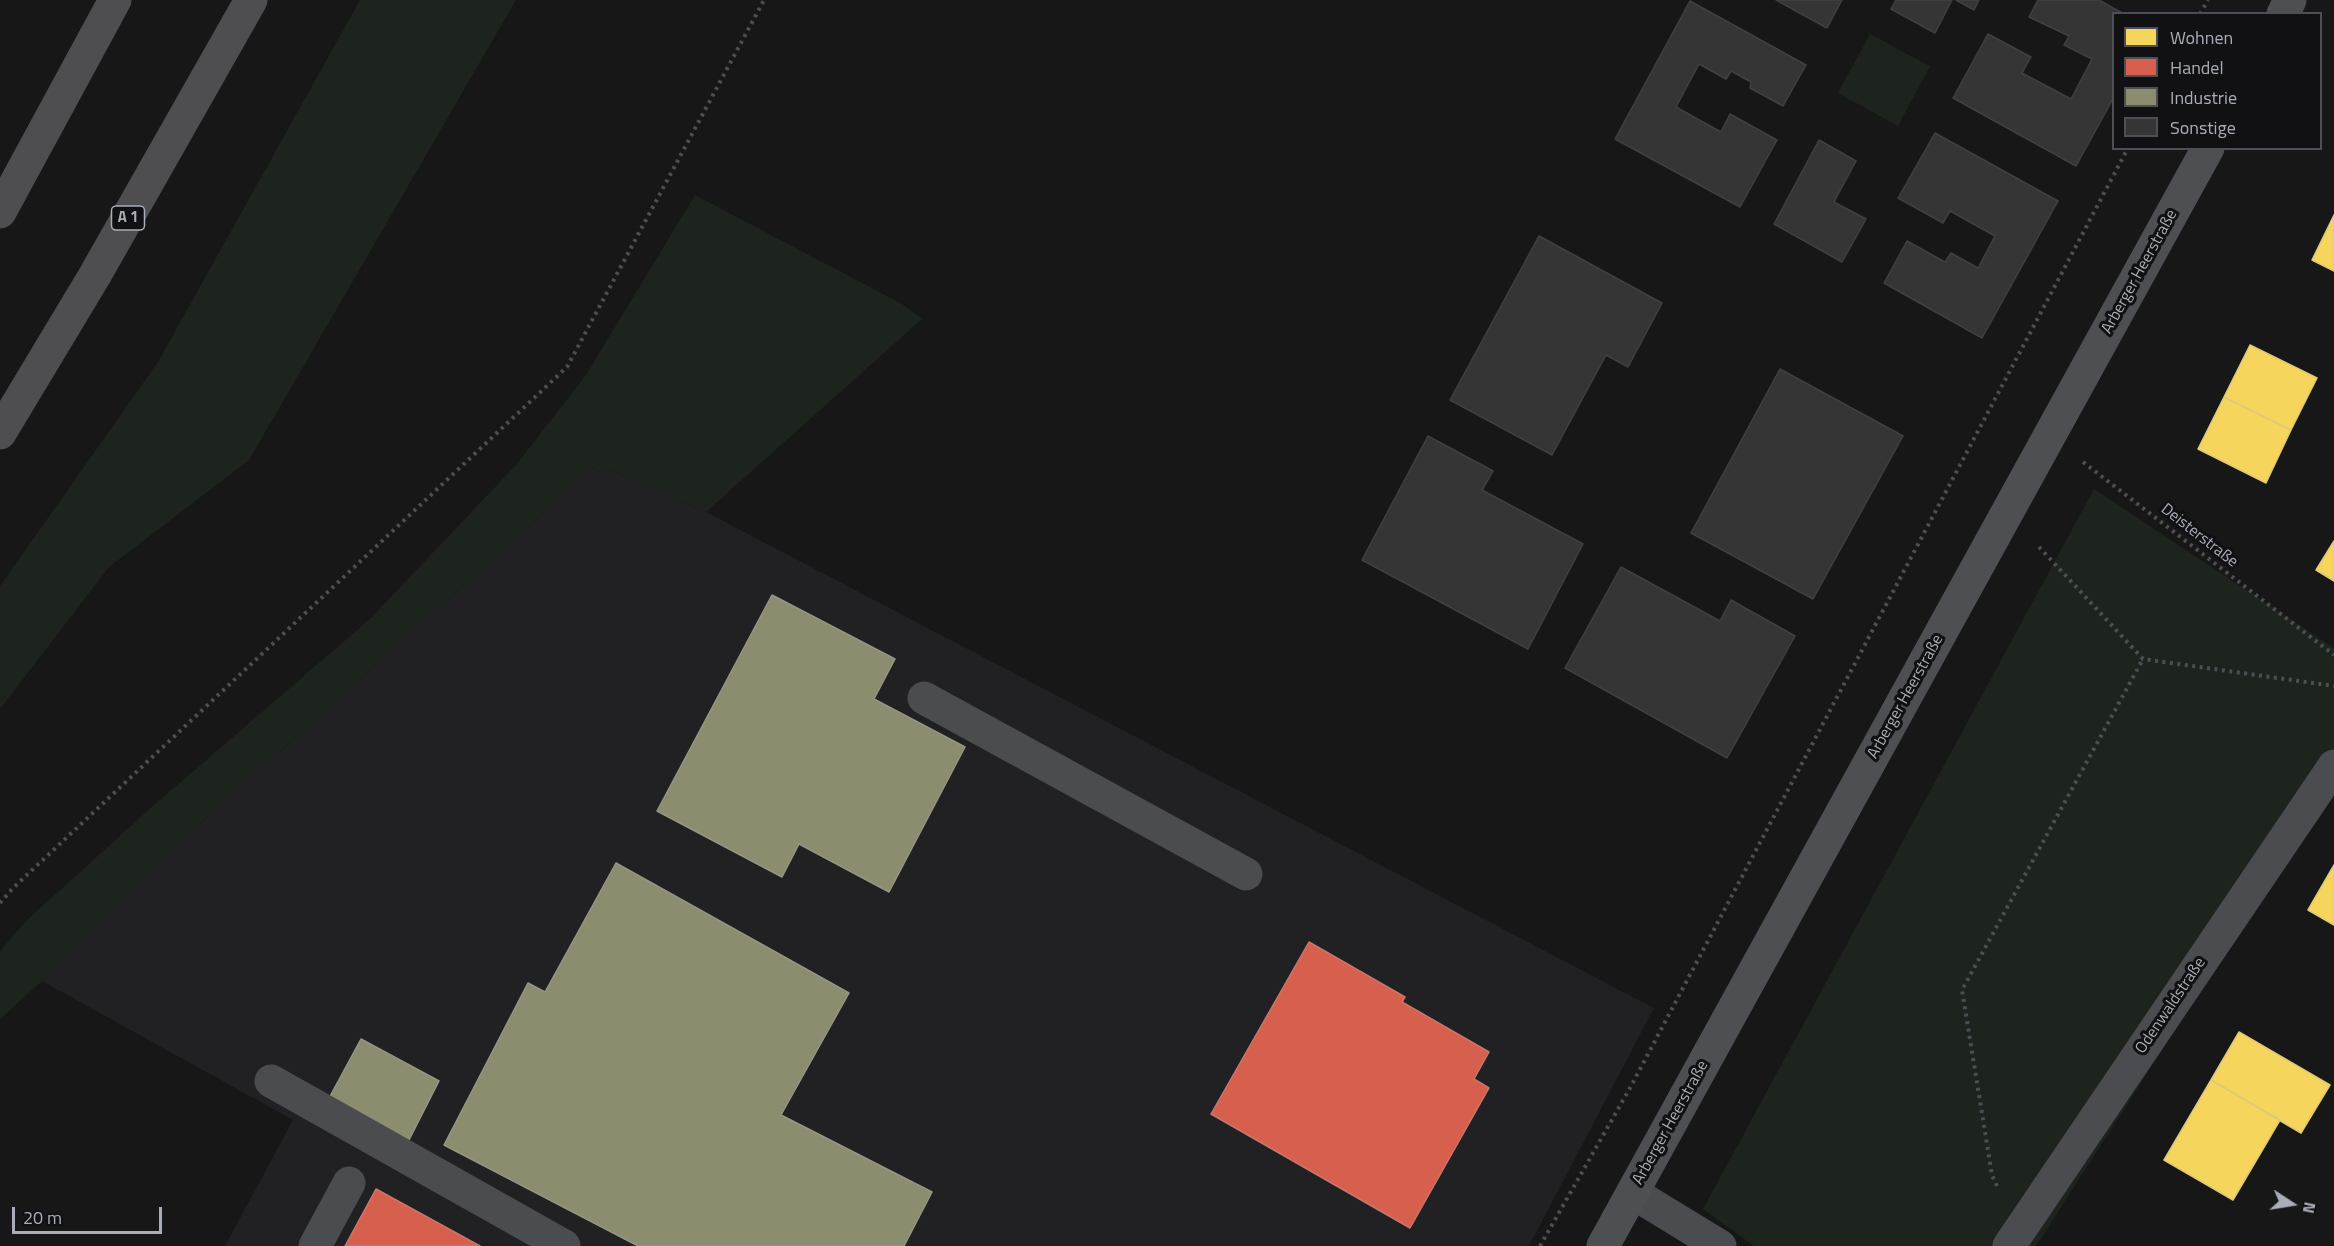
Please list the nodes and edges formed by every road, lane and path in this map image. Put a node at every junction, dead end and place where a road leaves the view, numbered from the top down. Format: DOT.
graph roads {
  1 [pos="116,0"];
  2 [pos="251,0"];
  3 [pos="764,0"];
  4 [pos="2127,150"];
  5 [pos="2207,150"];
  6 [pos="0,212"];
  7 [pos="0,432"];
  8 [pos="2049,436"];
  9 [pos="2006,515"];
  10 [pos="2334,655"];
  11 [pos="2143,659"];
  12 [pos="2334,686"];
  13 [pos="924,698"];
  14 [pos="2334,766"];
  15 [pos="1246,874"];
  16 [pos="0,903"];
  17 [pos="271,1081"];
  18 [pos="350,1183"];
  19 [pos="1633,1193"];
  20 [pos="2013,1240"];
  21 [pos="315,1246"];
  22 [pos="564,1246"];
  23 [pos="1540,1246"];
  24 [pos="1603,1246"];
  25 [pos="1719,1246"];
  1 -- 6 [label="highway"];
  2 -- 7 [label="highway, A 1"];
  3 -- 16 [label="path"];
  4 -- 23 [label="path"];
  5 -- 8 [label="main road, Arberger Heerstraße"];
  8 -- 9 [label="main road, Arberger Heerstraße"];
  8 -- 10 [label="path, Deisterstraße"];
  9 -- 11 [label="path"];
  9 -- 19 [label="main road, Arberger Heerstraße"];
  11 -- 12 [label="path"];
  11 -- 20 [label="path"];
  13 -- 15 [label="street"];
  14 -- 20 [label="street, Odenwaldstraße"];
  17 -- 22 [label="street"];
  18 -- 21 [label="street"];
  19 -- 24 [label="main road, Arberger Heerstraße"];
  19 -- 25 [label="street"];
}
